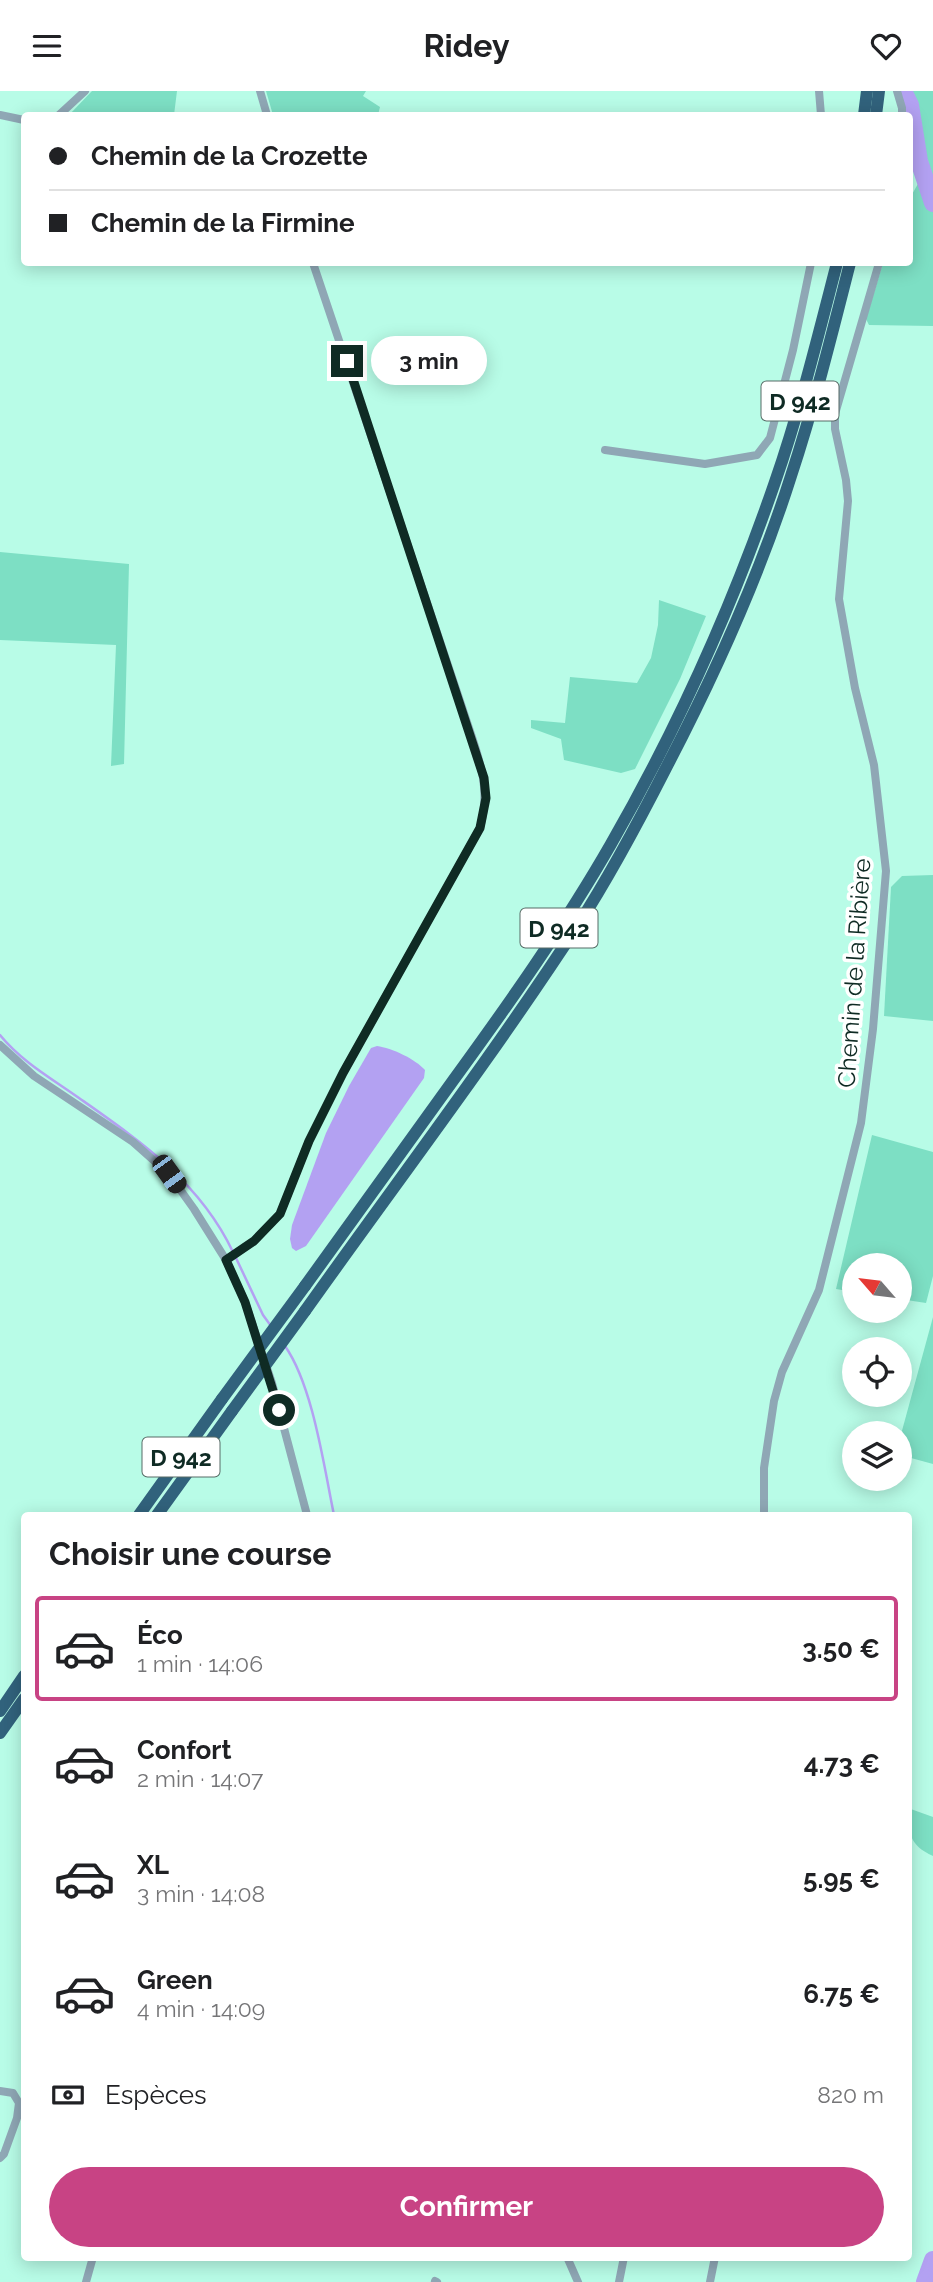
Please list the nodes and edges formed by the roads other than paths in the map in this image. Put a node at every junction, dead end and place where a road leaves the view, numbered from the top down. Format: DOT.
graph roads {
  1 [pos="85,91"];
  2 [pos="260,91"];
  3 [pos="819,91"];
  4 [pos="867,91"];
  5 [pos="879,91"];
  6 [pos="897,91"];
  7 [pos="62,112"];
  8 [pos="266,112"];
  9 [pos="821,112"];
  10 [pos="864,112"];
  11 [pos="876,112"];
  12 [pos="902,112"];
  13 [pos="0,115"];
  14 [pos="21,119"];
  15 [pos="314,266"];
  16 [pos="810,266"];
  17 [pos="836,266"];
  18 [pos="849,266"];
  19 [pos="878,266"];
  20 [pos="606,450"];
  21 [pos="0,1045"];
  22 [pos="226,1260"];
  23 [pos="141,1512"];
  24 [pos="159,1512"];
  25 [pos="306,1512"];
  26 [pos="764,1512"];
  27 [pos="21,1680"];
  28 [pos="21,1703"];
  29 [pos="0,1711"];
  30 [pos="0,1733"];
  31 [pos="0,2091"];
  32 [pos="0,2158"];
  33 [pos="92,2261"];
  34 [pos="569,2261"];
  35 [pos="623,2261"];
  36 [pos="714,2261"];
  37 [pos="86,2282"];
  38 [pos="578,2282"];
  39 [pos="620,2282"];
  40 [pos="710,2282"];
  1 -- 7 [label="street"];
  2 -- 8 [label="street"];
  3 -- 9 [label="street"];
  4 -- 10 [label="highway"];
  5 -- 11 [label="highway"];
  6 -- 12 [label="street"];
  13 -- 14 [label="street"];
  15 -- 22 [label="street"];
  16 -- 20 [label="street"];
  17 -- 23 [label="highway, D 942, bridge"];
  18 -- 24 [label="highway, D 942, bridge"];
  19 -- 26 [label="street, Chemin de la Ribière"];
  21 -- 22 [label="street"];
  22 -- 25 [label="street"];
  27 -- 29 [label="highway"];
  28 -- 30 [label="highway"];
  31 -- 32 [label="street"];
  33 -- 37 [label="street"];
  34 -- 38 [label="street"];
  35 -- 39 [label="street"];
  36 -- 40 [label="street"];
}
